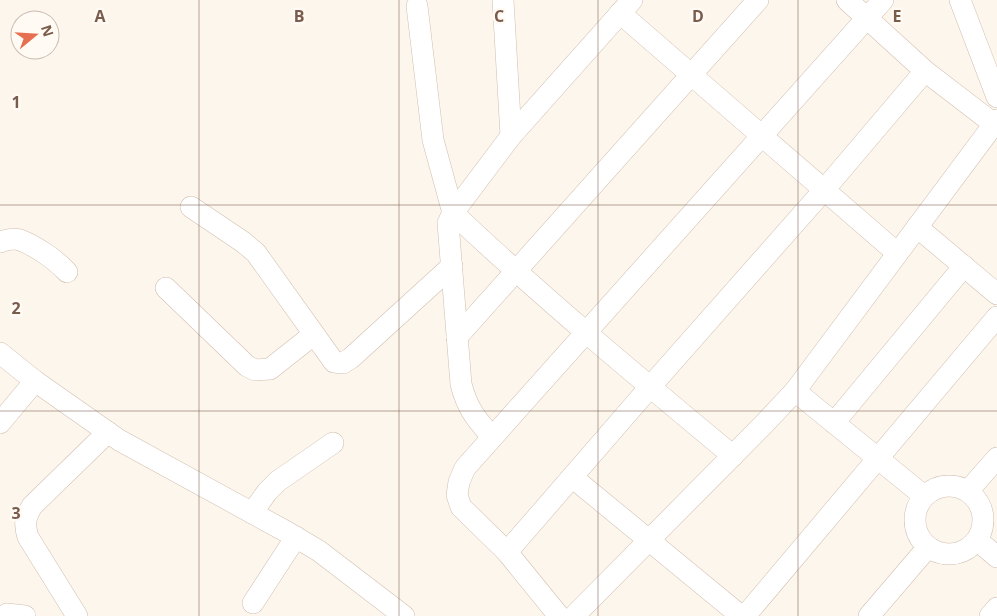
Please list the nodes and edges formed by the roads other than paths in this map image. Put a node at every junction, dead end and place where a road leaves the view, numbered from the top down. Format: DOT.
graph roads {
  1 [pos="502,0"];
  2 [pos="758,0"];
  3 [pos="847,0"];
  4 [pos="883,0"];
  5 [pos="960,0"];
  6 [pos="417,6"];
  7 [pos="626,7"];
  8 [pos="867,18"];
  9 [pos="925,71"];
  10 [pos="691,75"];
  11 [pos="997,97"];
  12 [pos="996,122"];
  13 [pos="511,136"];
  14 [pos="762,136"];
  15 [pos="824,190"];
  16 [pos="191,207"];
  17 [pos="453,214"];
  18 [pos="917,227"];
  19 [pos="0,242"];
  20 [pos="897,253"];
  21 [pos="452,266"];
  22 [pos="964,266"];
  23 [pos="67,272"];
  24 [pos="515,272"];
  25 [pos="166,288"];
  26 [pos="997,294"];
  27 [pos="997,317"];
  28 [pos="585,333"];
  29 [pos="314,335"];
  30 [pos="457,337"];
  31 [pos="1,354"];
  32 [pos="31,378"];
  33 [pos="650,387"];
  34 [pos="795,390"];
  35 [pos="0,423"];
  36 [pos="834,423"];
  37 [pos="108,432"];
  38 [pos="492,438"];
  39 [pos="333,444"];
  40 [pos="733,456"];
  41 [pos="878,458"];
  42 [pos="997,458"];
  43 [pos="572,477"];
  44 [pos="968,490"];
  45 [pos="924,496"];
  46 [pos="252,512"];
  47 [pos="296,537"];
  48 [pos="649,540"];
  49 [pos="978,540"];
  50 [pos="928,547"];
  51 [pos="508,552"];
  52 [pos="997,557"];
  53 [pos="252,603"];
  54 [pos="997,608"];
  55 [pos="77,616"];
  56 [pos="404,616"];
  57 [pos="559,616"];
  58 [pos="574,616"];
  59 [pos="741,616"];
  60 [pos="745,616"];
  61 [pos="869,616"];
  62 [pos="990,616"];
  1 -- 13 [label="street"];
  2 -- 10 [label="street"];
  3 -- 8 [label="street"];
  4 -- 8 [label="street"];
  5 -- 11 [label="street"];
  6 -- 17 [label="street"];
  7 -- 10 [label="street"];
  7 -- 13 [label="street"];
  8 -- 9 [label="street"];
  8 -- 14 [label="street"];
  9 -- 12 [label="street"];
  9 -- 15 [label="street"];
  10 -- 14 [label="street"];
  10 -- 24 [label="street"];
  12 -- 18 [label="street"];
  13 -- 17 [label="street"];
  14 -- 15 [label="street"];
  14 -- 28 [label="street"];
  15 -- 20 [label="street"];
  15 -- 33 [label="street"];
  16 -- 29 [label="street"];
  17 -- 21 [label="street"];
  17 -- 24 [label="street"];
  18 -- 20 [label="street"];
  18 -- 22 [label="street"];
  19 -- 23 [label="street"];
  20 -- 34 [label="street"];
  21 -- 29 [label="street"];
  21 -- 30 [label="street"];
  22 -- 26 [label="street"];
  22 -- 36 [label="street"];
  24 -- 28 [label="street"];
  24 -- 30 [label="street"];
  25 -- 29 [label="street"];
  27 -- 41 [label="street"];
  28 -- 33 [label="street"];
  28 -- 38 [label="street"];
  30 -- 38 [label="street"];
  31 -- 32 [label="street"];
  32 -- 35 [label="street"];
  32 -- 37 [label="street"];
  33 -- 40 [label="street"];
  33 -- 43 [label="street"];
  34 -- 36 [label="street"];
  34 -- 40 [label="street"];
  36 -- 41 [label="street"];
  37 -- 46 [label="street"];
  37 -- 55 [label="street"];
  38 -- 51 [label="street"];
  39 -- 46 [label="street"];
  40 -- 48 [label="street"];
  41 -- 45 [label="street"];
  41 -- 60 [label="street"];
  42 -- 44 [label="street"];
  43 -- 48 [label="street"];
  43 -- 51 [label="street"];
  44 -- 45 [label="street"];
  44 -- 49 [label="street"];
  45 -- 50 [label="street"];
  46 -- 47 [label="street"];
  47 -- 53 [label="street"];
  47 -- 56 [label="street"];
  48 -- 58 [label="street"];
  48 -- 59 [label="street"];
  49 -- 50 [label="street"];
  49 -- 52 [label="street"];
  50 -- 61 [label="street"];
  51 -- 57 [label="street"];
  54 -- 62 [label="street"];
}
